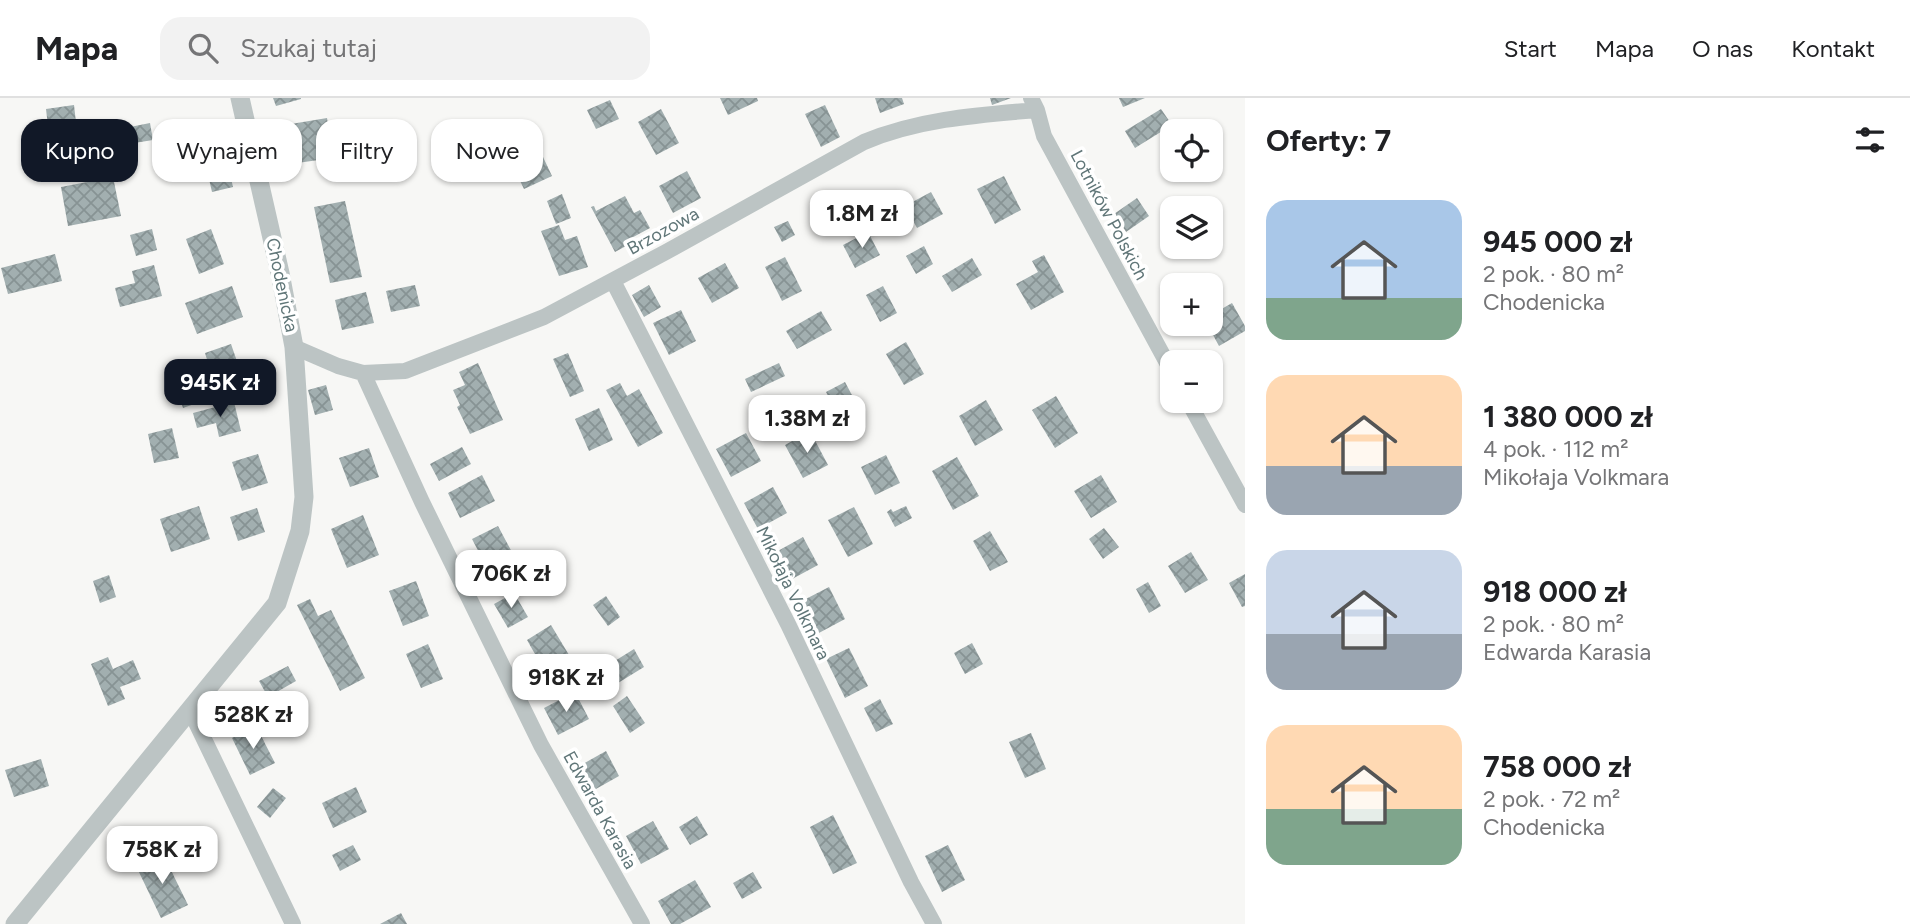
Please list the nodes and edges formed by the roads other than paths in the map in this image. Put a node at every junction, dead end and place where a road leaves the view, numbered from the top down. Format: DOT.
graph roads {
  1 [pos="240,98"];
  2 [pos="1034,104"];
  3 [pos="613,281"];
  4 [pos="294,347"];
  5 [pos="1160,350"];
  6 [pos="363,373"];
  7 [pos="1195,413"];
  8 [pos="1245,505"];
  9 [pos="190,709"];
  10 [pos="15,924"];
  11 [pos="293,924"];
  12 [pos="642,924"];
  13 [pos="934,924"];
  1 -- 4 [label="street, Chodenicka"];
  2 -- 3 [label="street, Brzozowa"];
  2 -- 5 [label="street, Lotników Polskich"];
  3 -- 6 [label="street, Brzozowa"];
  3 -- 13 [label="street, Mikołaja Volkmara"];
  4 -- 6 [label="street, Brzozowa"];
  4 -- 9 [label="street, Chodenicka"];
  6 -- 12 [label="street, Edwarda Karasia"];
  7 -- 8 [label="street"];
  9 -- 10 [label="street, Chodenicka"];
  9 -- 11 [label="street"];
}
